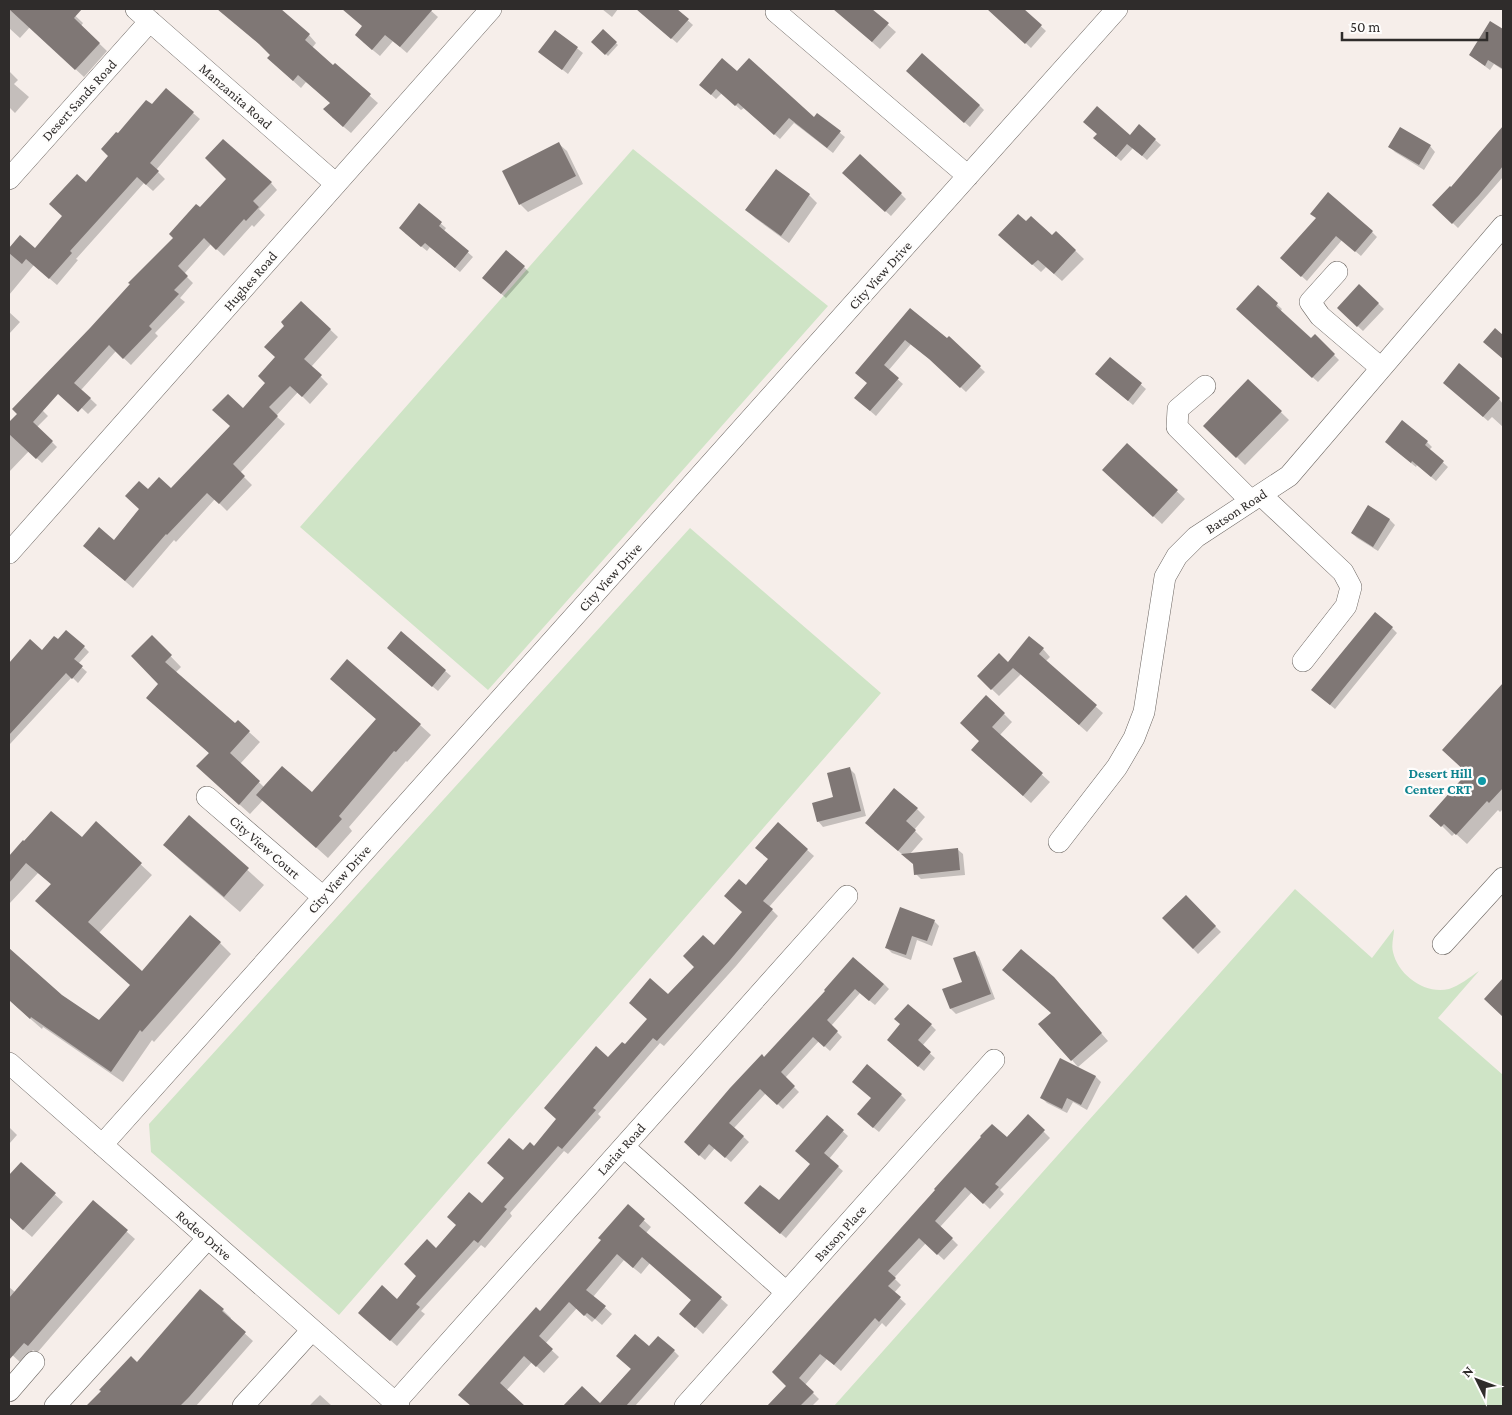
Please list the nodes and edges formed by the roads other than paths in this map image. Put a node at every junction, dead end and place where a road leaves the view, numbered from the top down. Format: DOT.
graph roads {
  1 [pos="491,9"];
  2 [pos="1117,9"];
  3 [pos="776,12"];
  4 [pos="143,15"];
  5 [pos="968,176"];
  6 [pos="9,179"];
  7 [pos="336,184"];
  8 [pos="1503,226"];
  9 [pos="1337,272"];
  10 [pos="1381,368"];
  11 [pos="1205,386"];
  12 [pos="1256,498"];
  13 [pos="9,553"];
  14 [pos="1303,662"];
  15 [pos="207,797"];
  16 [pos="1058,842"];
  17 [pos="1503,878"];
  18 [pos="847,896"];
  19 [pos="323,897"];
  20 [pos="1443,944"];
  21 [pos="994,1060"];
  22 [pos="9,1063"];
  23 [pos="102,1145"];
  24 [pos="624,1146"];
  25 [pos="208,1238"];
  26 [pos="786,1292"];
  27 [pos="312,1330"];
  28 [pos="34,1362"];
  29 [pos="9,1391"];
  30 [pos="397,1404"];
  31 [pos="55,1406"];
  32 [pos="243,1406"];
  33 [pos="685,1406"];
  1 -- 7 [label="street, Hughes Road"];
  2 -- 5 [label="street, City View Drive"];
  3 -- 5 [label="street"];
  4 -- 6 [label="street, Desert Sands Road"];
  4 -- 7 [label="street, Manzanita Road"];
  5 -- 19 [label="street, City View Drive"];
  7 -- 13 [label="street, Hughes Road"];
  8 -- 10 [label="street, Batson Road"];
  9 -- 10 [label="street"];
  10 -- 12 [label="street, Batson Road"];
  11 -- 12 [label="street"];
  12 -- 14 [label="street"];
  12 -- 16 [label="street, Batson Road"];
  15 -- 19 [label="street, City View Court"];
  17 -- 20 [label="street"];
  18 -- 24 [label="street, Lariat Road"];
  19 -- 23 [label="street, City View Drive"];
  21 -- 26 [label="street, Batson Place"];
  22 -- 23 [label="street, Rodeo Drive"];
  23 -- 25 [label="street, Rodeo Drive"];
  24 -- 26 [label="street"];
  24 -- 30 [label="street, Lariat Road"];
  25 -- 27 [label="street, Rodeo Drive"];
  25 -- 31 [label="street"];
  26 -- 33 [label="street, Batson Place"];
  27 -- 30 [label="street, Rodeo Drive"];
  27 -- 32 [label="street"];
  28 -- 29 [label="street"];
}
